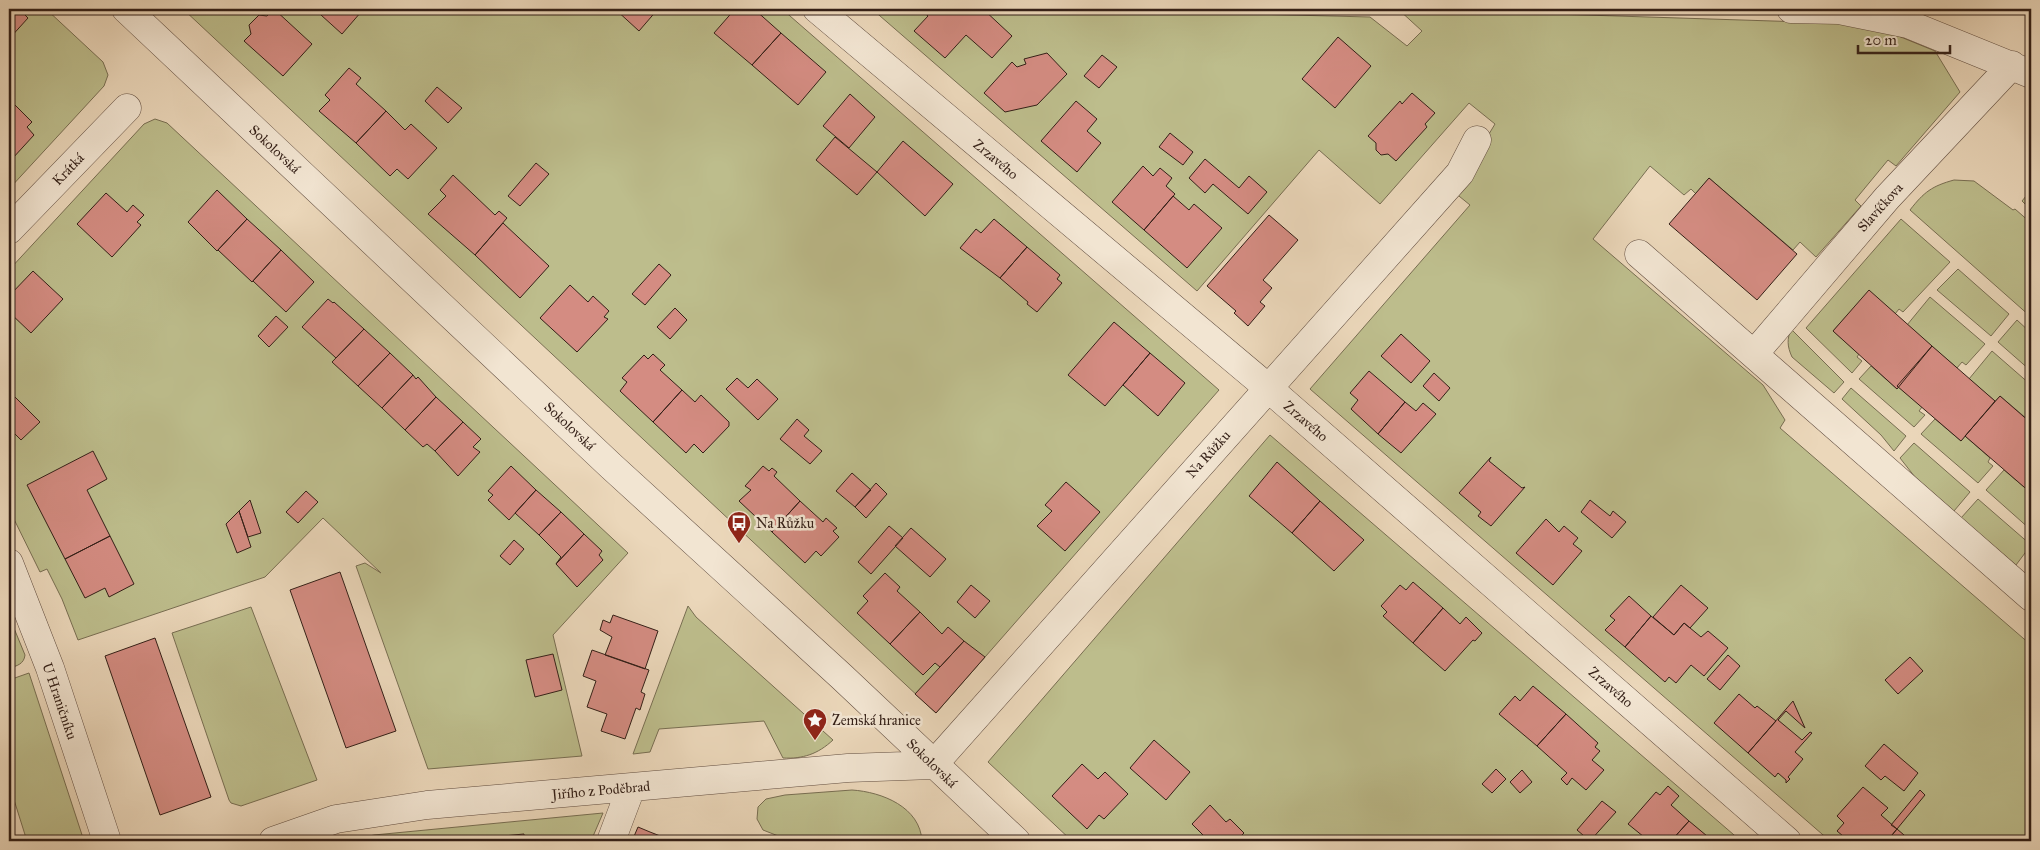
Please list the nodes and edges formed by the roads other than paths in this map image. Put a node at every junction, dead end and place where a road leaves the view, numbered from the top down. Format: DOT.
graph roads {
  1 [pos="126,9"];
  2 [pos="817,9"];
  3 [pos="1791,9"];
  4 [pos="2022,70"];
  5 [pos="126,108"];
  6 [pos="1477,140"];
  7 [pos="9,230"];
  8 [pos="1639,254"];
  9 [pos="1754,354"];
  10 [pos="1267,388"];
  11 [pos="9,563"];
  12 [pos="2031,597"];
  13 [pos="933,765"];
  14 [pos="631,788"];
  15 [pos="1004,837"];
  16 [pos="107,841"];
  17 [pos="273,841"];
  18 [pos="611,841"];
  19 [pos="1787,841"];
  1 -- 13 [label="street, Sokolovská"];
  2 -- 10 [label="street, Zrzavého"];
  3 -- 4 [label="street"];
  4 -- 9 [label="street, Slavíčkova"];
  5 -- 7 [label="street, Krátká"];
  6 -- 10 [label="street, Na Růžku"];
  8 -- 9 [label="street"];
  9 -- 12 [label="street"];
  10 -- 13 [label="street, Na Růžku"];
  10 -- 19 [label="street, Zrzavého"];
  11 -- 16 [label="street, U Hraničníku"];
  13 -- 14 [label="street, Jiřího z Poděbrad"];
  13 -- 15 [label="street, Sokolovská"];
  14 -- 17 [label="street, Jiřího z Poděbrad"];
  14 -- 18 [label="street"];
}
